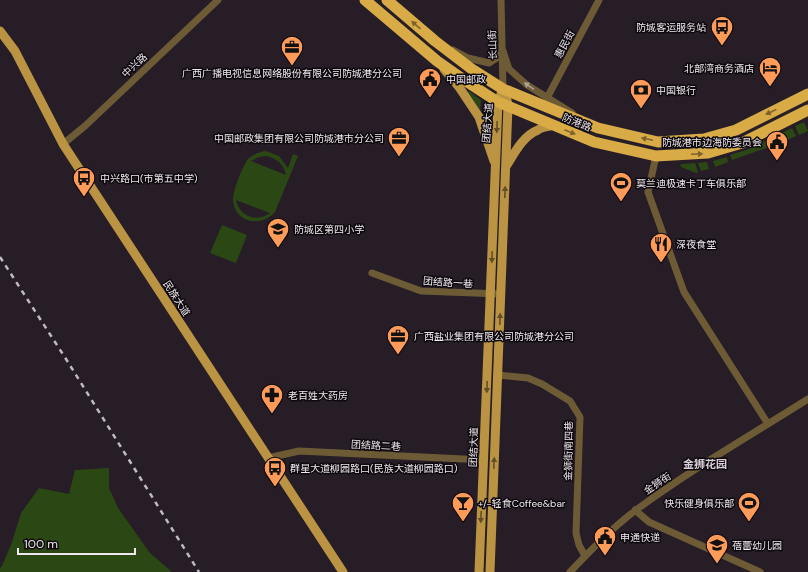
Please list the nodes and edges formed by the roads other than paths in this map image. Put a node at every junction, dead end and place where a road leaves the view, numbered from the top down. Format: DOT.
graph roads {
  1 [pos="218,0"];
  2 [pos="365,0"];
  3 [pos="387,0"];
  4 [pos="501,0"];
  5 [pos="599,0"];
  6 [pos="0,31"];
  7 [pos="434,41"];
  8 [pos="502,51"];
  9 [pos="437,61"];
  10 [pos="503,89"];
  11 [pos="808,94"];
  12 [pos="547,98"];
  13 [pos="503,104"];
  14 [pos="808,110"];
  15 [pos="553,125"];
  16 [pos="598,128"];
  17 [pos="63,144"];
  18 [pos="656,156"];
  19 [pos="496,166"];
  20 [pos="506,166"];
  21 [pos="372,272"];
  22 [pos="490,294"];
  23 [pos="501,294"];
  24 [pos="498,375"];
  25 [pos="808,399"];
  26 [pos="768,424"];
  27 [pos="268,458"];
  28 [pos="484,460"];
  29 [pos="636,510"];
  30 [pos="585,556"];
  31 [pos="343,572"];
  32 [pos="479,572"];
  33 [pos="490,572"];
  34 [pos="570,572"];
  35 [pos="760,572"];
  1 -- 17 [label="street, 中兴路"];
  2 -- 9 [label="highway, 防港路"];
  7 -- 3 [label="highway, 防港路, one-way"];
  4 -- 8 [label="street, 长山街"];
  5 -- 12 [label="street, 惠民街"];
  6 -- 17 [label="main road, 民族大道"];
  7 -- 8 [label="street"];
  7 -- 10 [label="highway, 防港路"];
  8 -- 10 [label="street, 长山街"];
  12 -- 8 [label="street, one-way"];
  9 -- 13 [label="highway, 防港路"];
  9 -- 19 [label="main road"];
  10 -- 13 [label="main road, 团结大道"];
  10 -- 16 [label="highway, 防港路"];
  11 -- 16 [label="highway, 防港路, one-way"];
  12 -- 16 [label="street"];
  13 -- 15 [label="highway, 防港路"];
  13 -- 19 [label="main road, 团结大道, one-way"];
  13 -- 20 [label="main road, 团结大道"];
  18 -- 14 [label="highway, 防港路, one-way"];
  15 -- 18 [label="highway, 防港路, one-way"];
  15 -- 20 [label="main road"];
  17 -- 27 [label="main road, 民族大道"];
  18 -- 26 [label="street"];
  19 -- 22 [label="main road, 团结大道, one-way"];
  23 -- 20 [label="main road, 团结大道, one-way"];
  21 -- 22 [label="street, 团结路一巷"];
  22 -- 23 [label="street, 团结路一巷"];
  22 -- 28 [label="main road, 团结大道, one-way"];
  24 -- 23 [label="main road, 团结大道, one-way"];
  24 -- 30 [label="street, 金狮街南四巷"];
  33 -- 24 [label="main road, 团结大道, one-way"];
  25 -- 26 [label="street, 金狮街"];
  26 -- 29 [label="street, 金狮街"];
  27 -- 28 [label="street, 团结路二巷"];
  27 -- 31 [label="main road, 民族大道"];
  28 -- 32 [label="main road, 团结大道, one-way"];
  29 -- 30 [label="street, 金狮街"];
  29 -- 35 [label="street"];
  30 -- 34 [label="street, 金狮街"];
}
